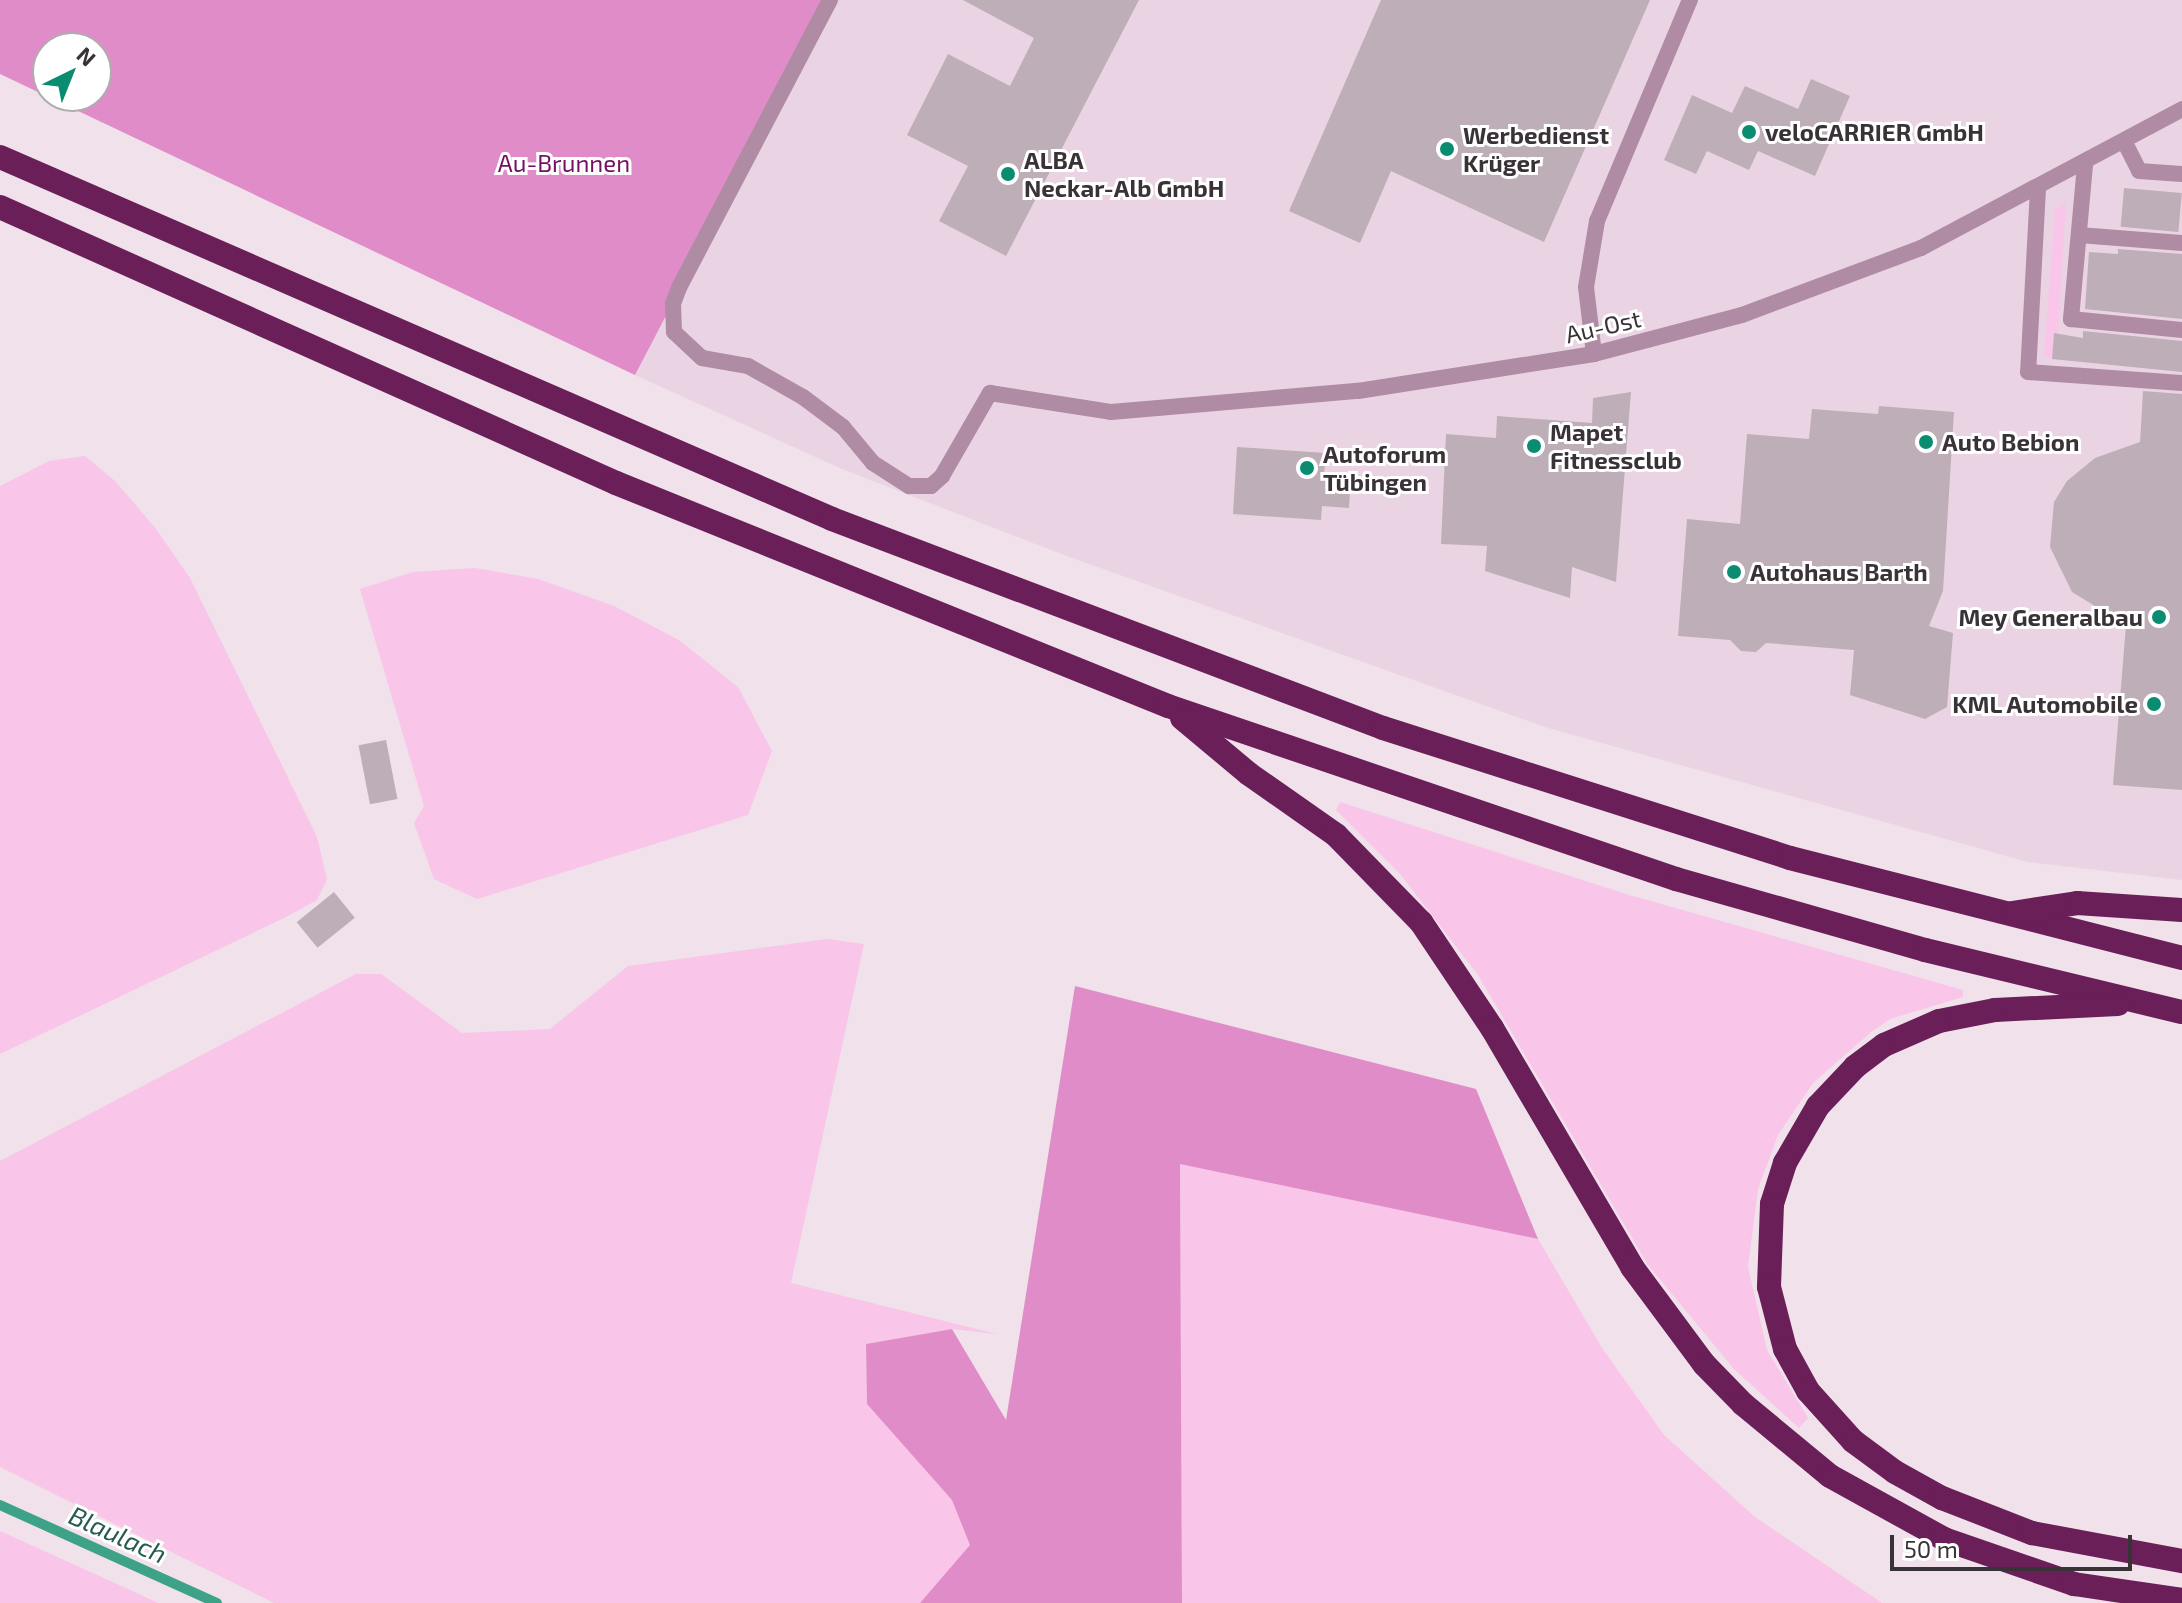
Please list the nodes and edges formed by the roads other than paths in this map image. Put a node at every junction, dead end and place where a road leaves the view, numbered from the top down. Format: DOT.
graph roads {
  1 [pos="830,0"];
  2 [pos="1690,0"];
  3 [pos="2182,109"];
  4 [pos="2125,143"];
  5 [pos="0,157"];
  6 [pos="2085,165"];
  7 [pos="2182,174"];
  8 [pos="2038,189"];
  9 [pos="0,207"];
  10 [pos="2079,235"];
  11 [pos="2182,243"];
  12 [pos="2182,330"];
  13 [pos="1594,354"];
  14 [pos="2182,383"];
  15 [pos="1168,706"];
  16 [pos="2182,910"];
  17 [pos="2001,915"];
  18 [pos="2182,958"];
  19 [pos="2139,1003"];
  20 [pos="2182,1012"];
  21 [pos="2182,1561"];
  22 [pos="2182,1600"];
  1 -- 13 [label="street, Au-Ost"];
  2 -- 13 [label="street"];
  3 -- 4 [label="street, Au-Ost"];
  4 -- 6 [label="street, Au-Ost"];
  4 -- 7 [label="street"];
  5 -- 17 [label="highway"];
  6 -- 8 [label="street, Au-Ost"];
  6 -- 10 [label="street"];
  8 -- 13 [label="street, Au-Ost"];
  8 -- 14 [label="street"];
  9 -- 15 [label="highway"];
  10 -- 11 [label="street"];
  10 -- 12 [label="street"];
  15 -- 19 [label="highway"];
  15 -- 22 [label="highway"];
  16 -- 17 [label="highway"];
  17 -- 18 [label="highway"];
  19 -- 20 [label="highway"];
  19 -- 21 [label="highway"];
}
